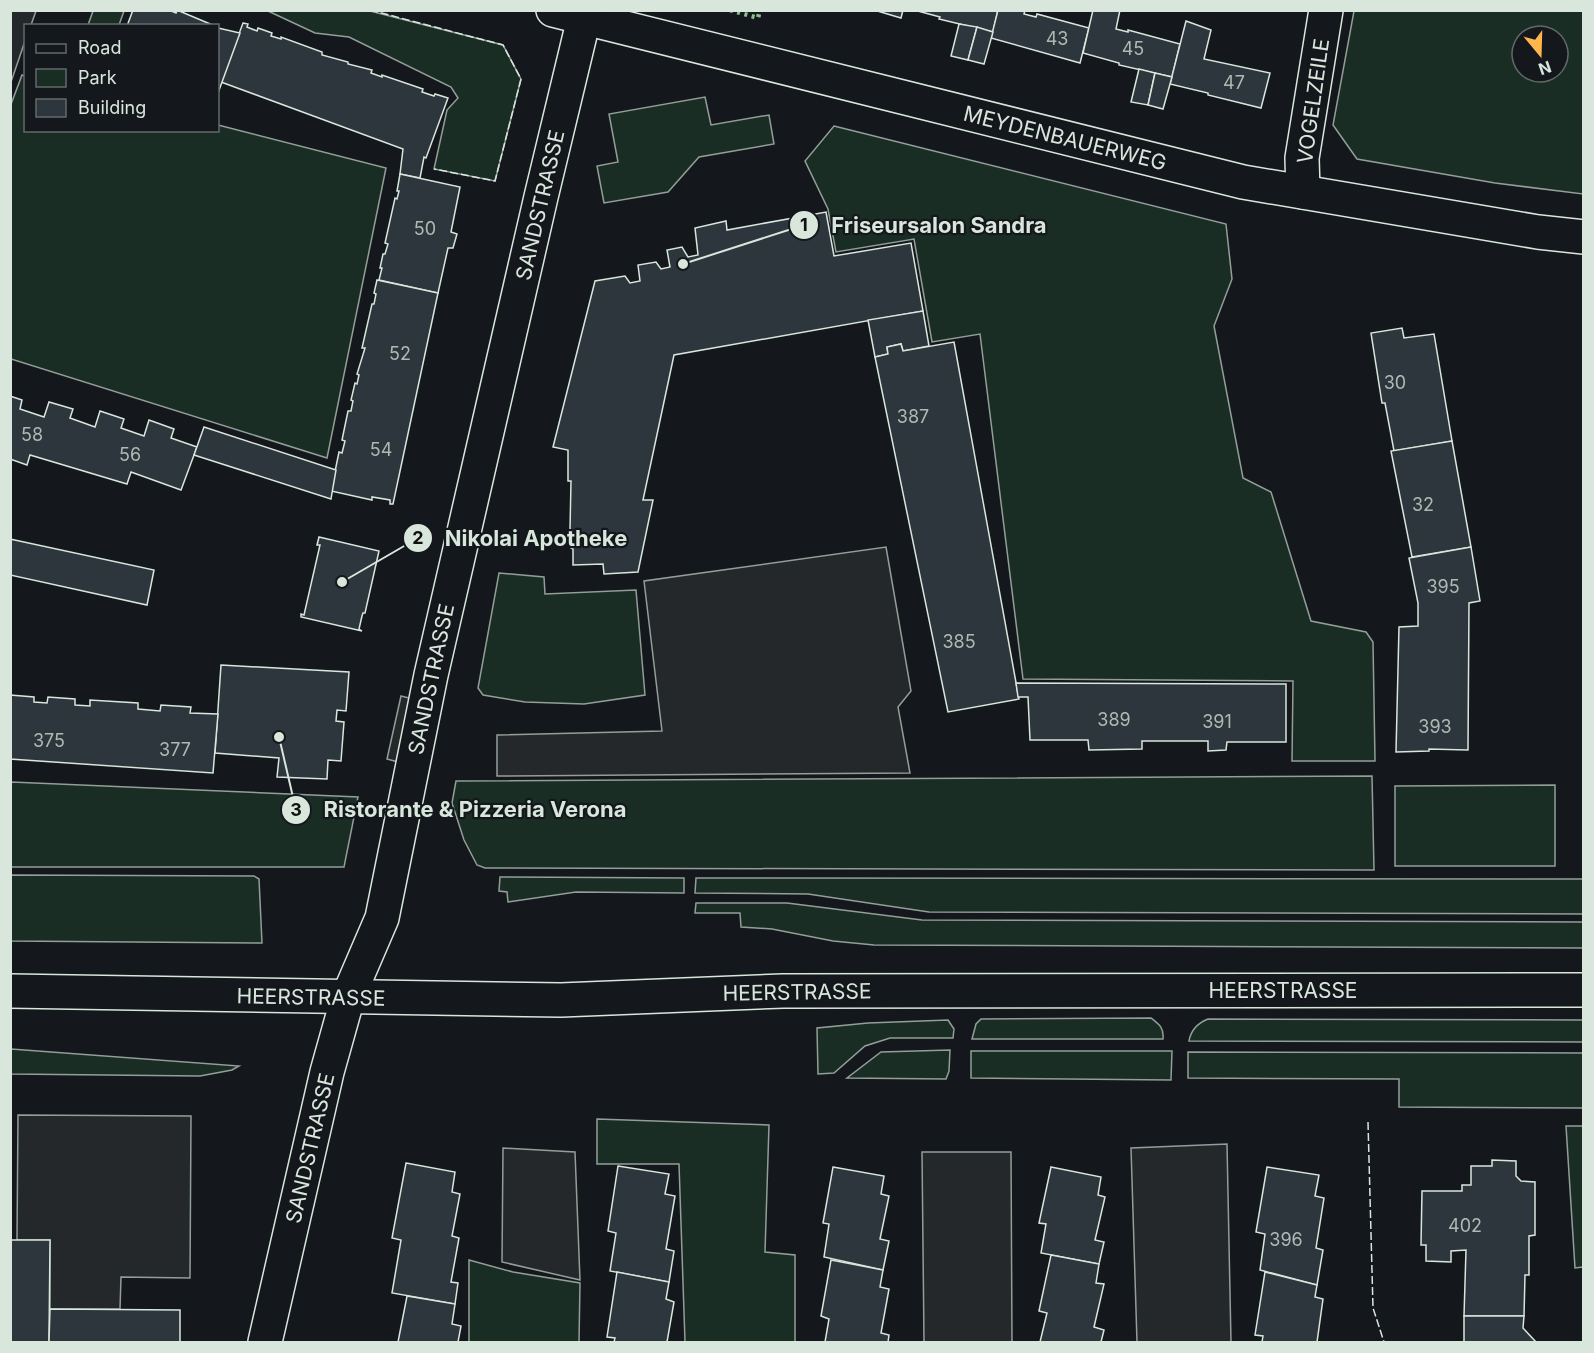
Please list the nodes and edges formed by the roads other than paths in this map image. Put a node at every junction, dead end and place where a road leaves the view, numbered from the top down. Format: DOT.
graph roads {
  1 [pos="552,10"];
  2 [pos="1326,10"];
  3 [pos="585,15"];
  4 [pos="1303,192"];
  5 [pos="1584,237"];
  6 [pos="1584,990"];
  7 [pos="10,991"];
  8 [pos="348,998"];
  9 [pos="265,1342"];
  1 -- 3 [label="street, MEYDENBAUERWEG"];
  2 -- 4 [label="street, VOGELZEILE"];
  3 -- 4 [label="street, MEYDENBAUERWEG"];
  3 -- 8 [label="street, SANDSTRASSE"];
  4 -- 5 [label="street, MEYDENBAUERWEG"];
  6 -- 8 [label="street, HEERSTRASSE"];
  7 -- 8 [label="street, HEERSTRASSE"];
  8 -- 9 [label="street, SANDSTRASSE"];
}
